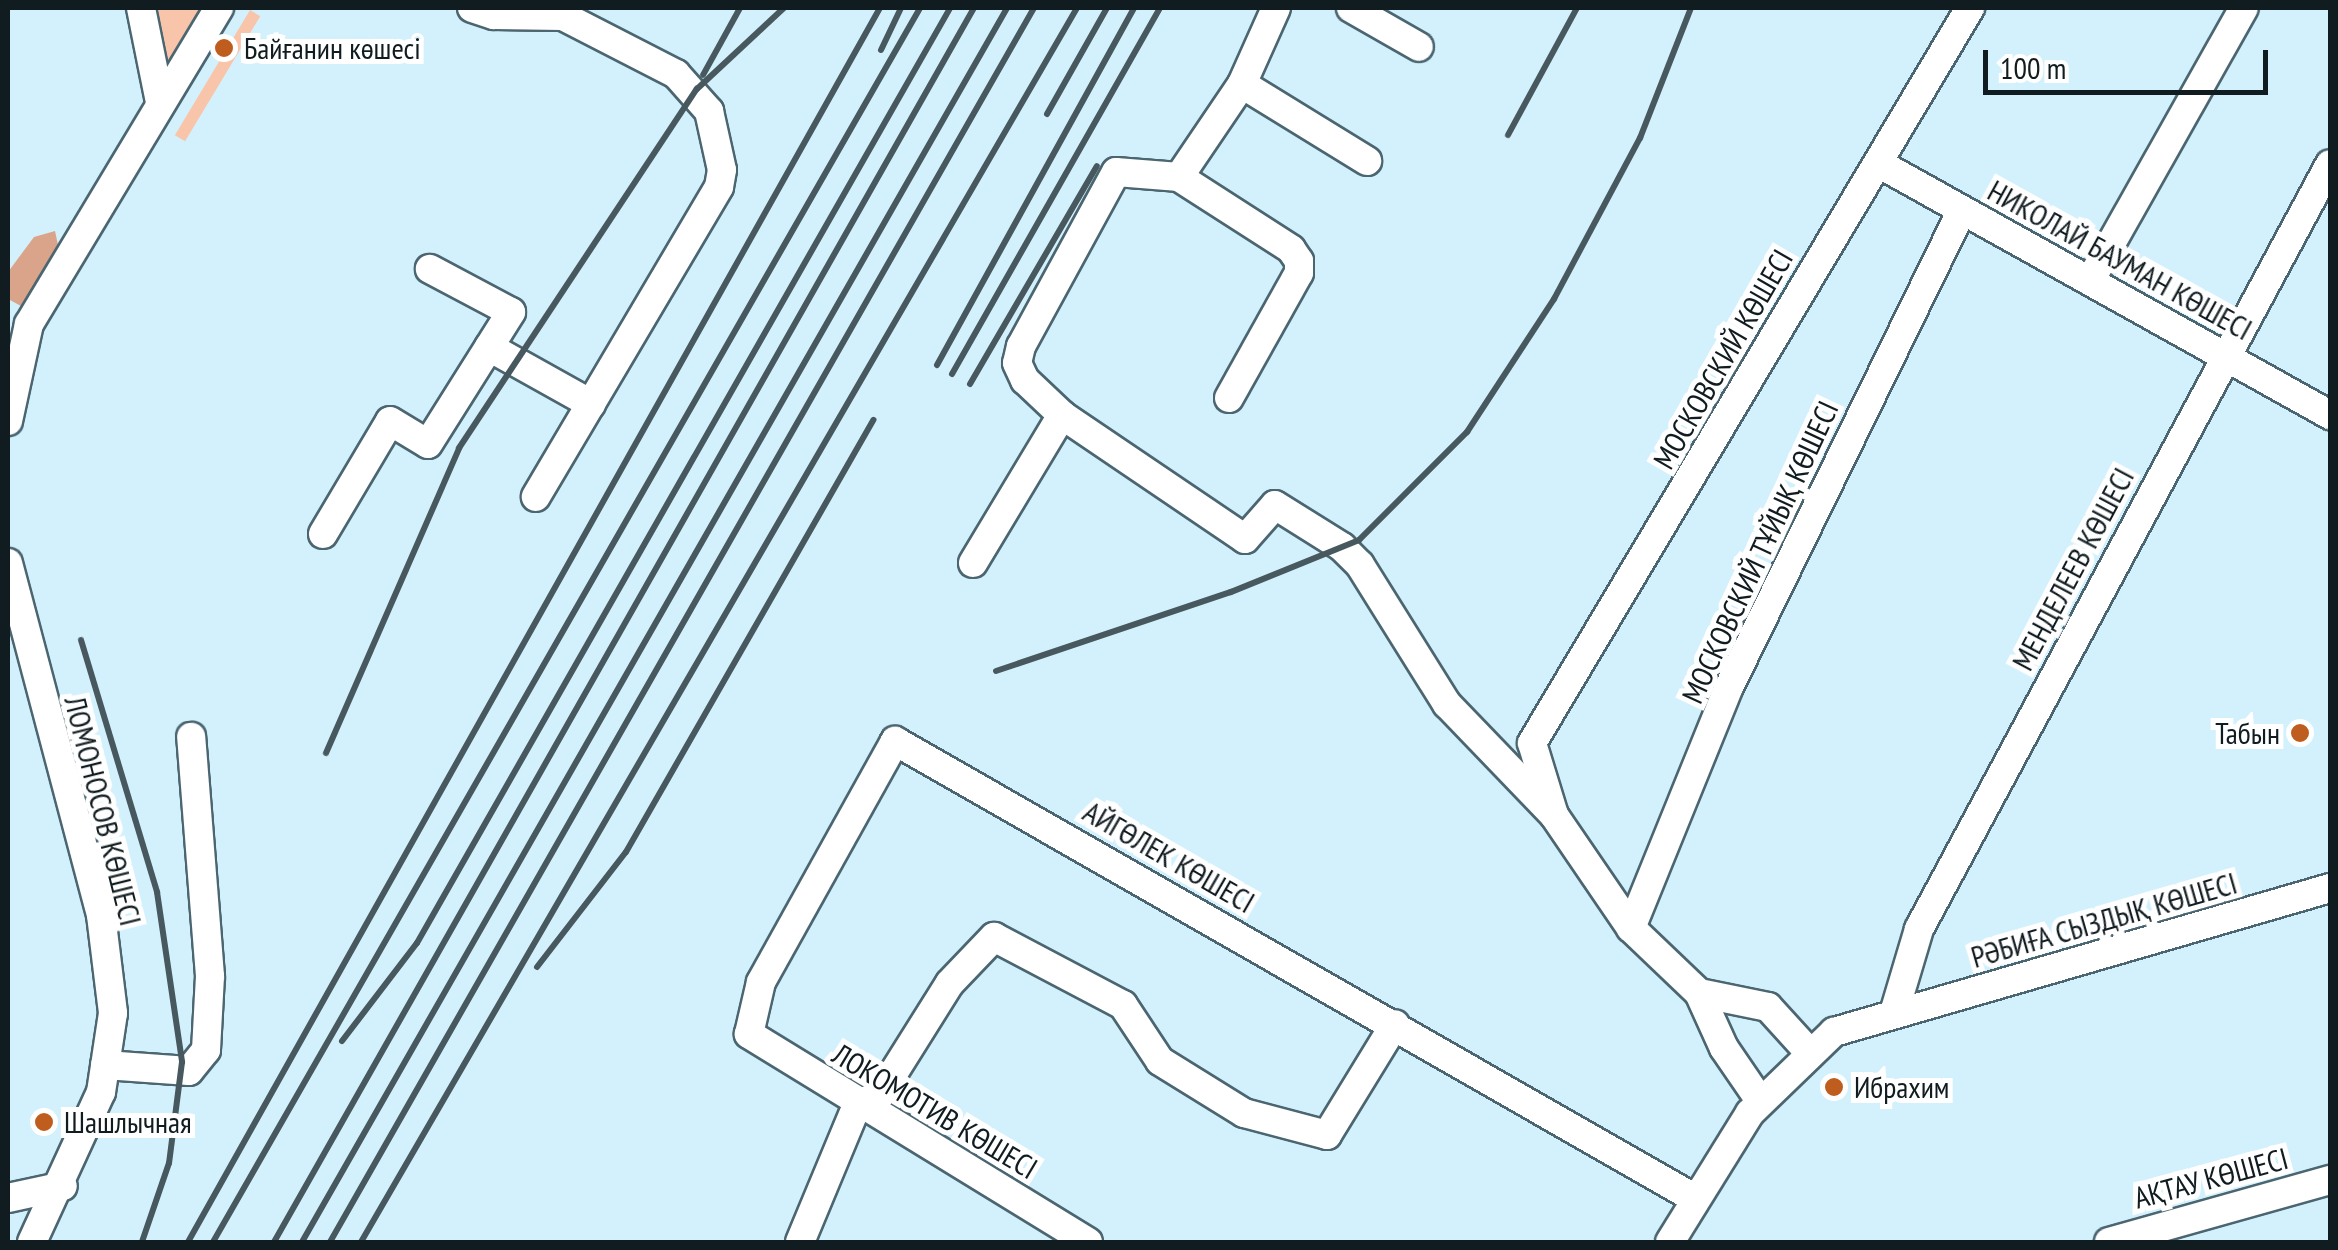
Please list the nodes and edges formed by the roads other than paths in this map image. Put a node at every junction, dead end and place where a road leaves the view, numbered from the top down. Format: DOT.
graph roads {
  1 [pos="141,8"];
  2 [pos="219,8"];
  3 [pos="472,8"];
  4 [pos="1276,8"];
  5 [pos="1350,8"];
  6 [pos="1970,8"];
  7 [pos="2244,8"];
  8 [pos="1388,17"];
  9 [pos="1419,46"];
  10 [pos="1242,84"];
  11 [pos="160,102"];
  12 [pos="1368,161"];
  13 [pos="1878,163"];
  14 [pos="2330,164"];
  15 [pos="1179,178"];
  16 [pos="1962,210"];
  17 [pos="430,268"];
  18 [pos="2090,282"];
  19 [pos="488,347"];
  20 [pos="2227,354"];
  21 [pos="1229,398"];
  22 [pos="591,404"];
  23 [pos="1062,414"];
  24 [pos="2330,415"];
  25 [pos="8,420"];
  26 [pos="536,497"];
  27 [pos="323,534"];
  28 [pos="973,563"];
  29 [pos="8,576"];
  30 [pos="192,736"];
  31 [pos="1554,815"];
  32 [pos="2330,888"];
  33 [pos="1631,928"];
  34 [pos="1699,992"];
  35 [pos="1894,1013"];
  36 [pos="1394,1024"];
  37 [pos="749,1034"];
  38 [pos="1809,1052"];
  39 [pos="105,1065"];
  40 [pos="1760,1102"];
  41 [pos="858,1104"];
  42 [pos="2330,1180"];
  43 [pos="63,1186"];
  44 [pos="8,1198"];
  45 [pos="1694,1198"];
  46 [pos="32,1242"];
  47 [pos="800,1242"];
  48 [pos="1088,1242"];
  49 [pos="1670,1242"];
  50 [pos="2109,1242"];
  1 -- 11 [label="street"];
  2 -- 11 [label="street"];
  3 -- 22 [label="street"];
  4 -- 10 [label="street"];
  5 -- 8 [label="street"];
  6 -- 13 [label="street, МОСКОВСКИЙ КӨШЕСІ"];
  7 -- 18 [label="street"];
  8 -- 9 [label="street"];
  10 -- 12 [label="street"];
  10 -- 15 [label="street"];
  11 -- 25 [label="street"];
  13 -- 16 [label="street, НИКОЛАЙ БАУМАН КӨШЕСІ"];
  13 -- 31 [label="street, МОСКОВСКИЙ КӨШЕСІ"];
  14 -- 20 [label="street, МЕНДЕЛЕЕВ КӨШЕСІ"];
  15 -- 21 [label="street"];
  15 -- 23 [label="street"];
  16 -- 18 [label="street, НИКОЛАЙ БАУМАН КӨШЕСІ"];
  16 -- 33 [label="street, МОСКОВСКИЙ ТҰЙЫҚ КӨШЕСІ"];
  17 -- 19 [label="street"];
  18 -- 20 [label="street, НИКОЛАЙ БАУМАН КӨШЕСІ"];
  19 -- 22 [label="street"];
  19 -- 27 [label="street"];
  20 -- 24 [label="street, НИКОЛАЙ БАУМАН КӨШЕСІ"];
  20 -- 35 [label="street, МЕНДЕЛЕЕВ КӨШЕСІ"];
  22 -- 26 [label="street"];
  23 -- 28 [label="street"];
  23 -- 31 [label="street"];
  29 -- 39 [label="street, ЛОМОНОСОВ КӨШЕСІ"];
  30 -- 39 [label="street"];
  31 -- 33 [label="street"];
  32 -- 35 [label="street, РӘБИҒА СЫЗДЫҚ КӨШЕСІ"];
  33 -- 34 [label="street"];
  34 -- 38 [label="street"];
  34 -- 40 [label="street"];
  35 -- 38 [label="street, РӘБИҒА СЫЗДЫҚ КӨШЕСІ"];
  36 -- 37 [label="street, АЙГӨЛЕК КӨШЕСІ"];
  36 -- 41 [label="street"];
  36 -- 45 [label="street, АЙГӨЛЕК КӨШЕСІ"];
  37 -- 41 [label="street, ЛОКОМОТИВ КӨШЕСІ"];
  38 -- 40 [label="street, РӘБИҒА СЫЗДЫҚ КӨШЕСІ"];
  39 -- 43 [label="street, ЛОМОНОСОВ КӨШЕСІ"];
  40 -- 45 [label="street, РӘБИҒА СЫЗДЫҚ КӨШЕСІ"];
  41 -- 47 [label="street"];
  41 -- 48 [label="street, ЛОКОМОТИВ КӨШЕСІ"];
  42 -- 50 [label="street, АҚТАУ КӨШЕСІ"];
  43 -- 44 [label="street"];
  43 -- 46 [label="street, ЛОМОНОСОВ КӨШЕСІ"];
  45 -- 49 [label="street, РӘБИҒА СЫЗДЫҚ КӨШЕСІ"];
}
